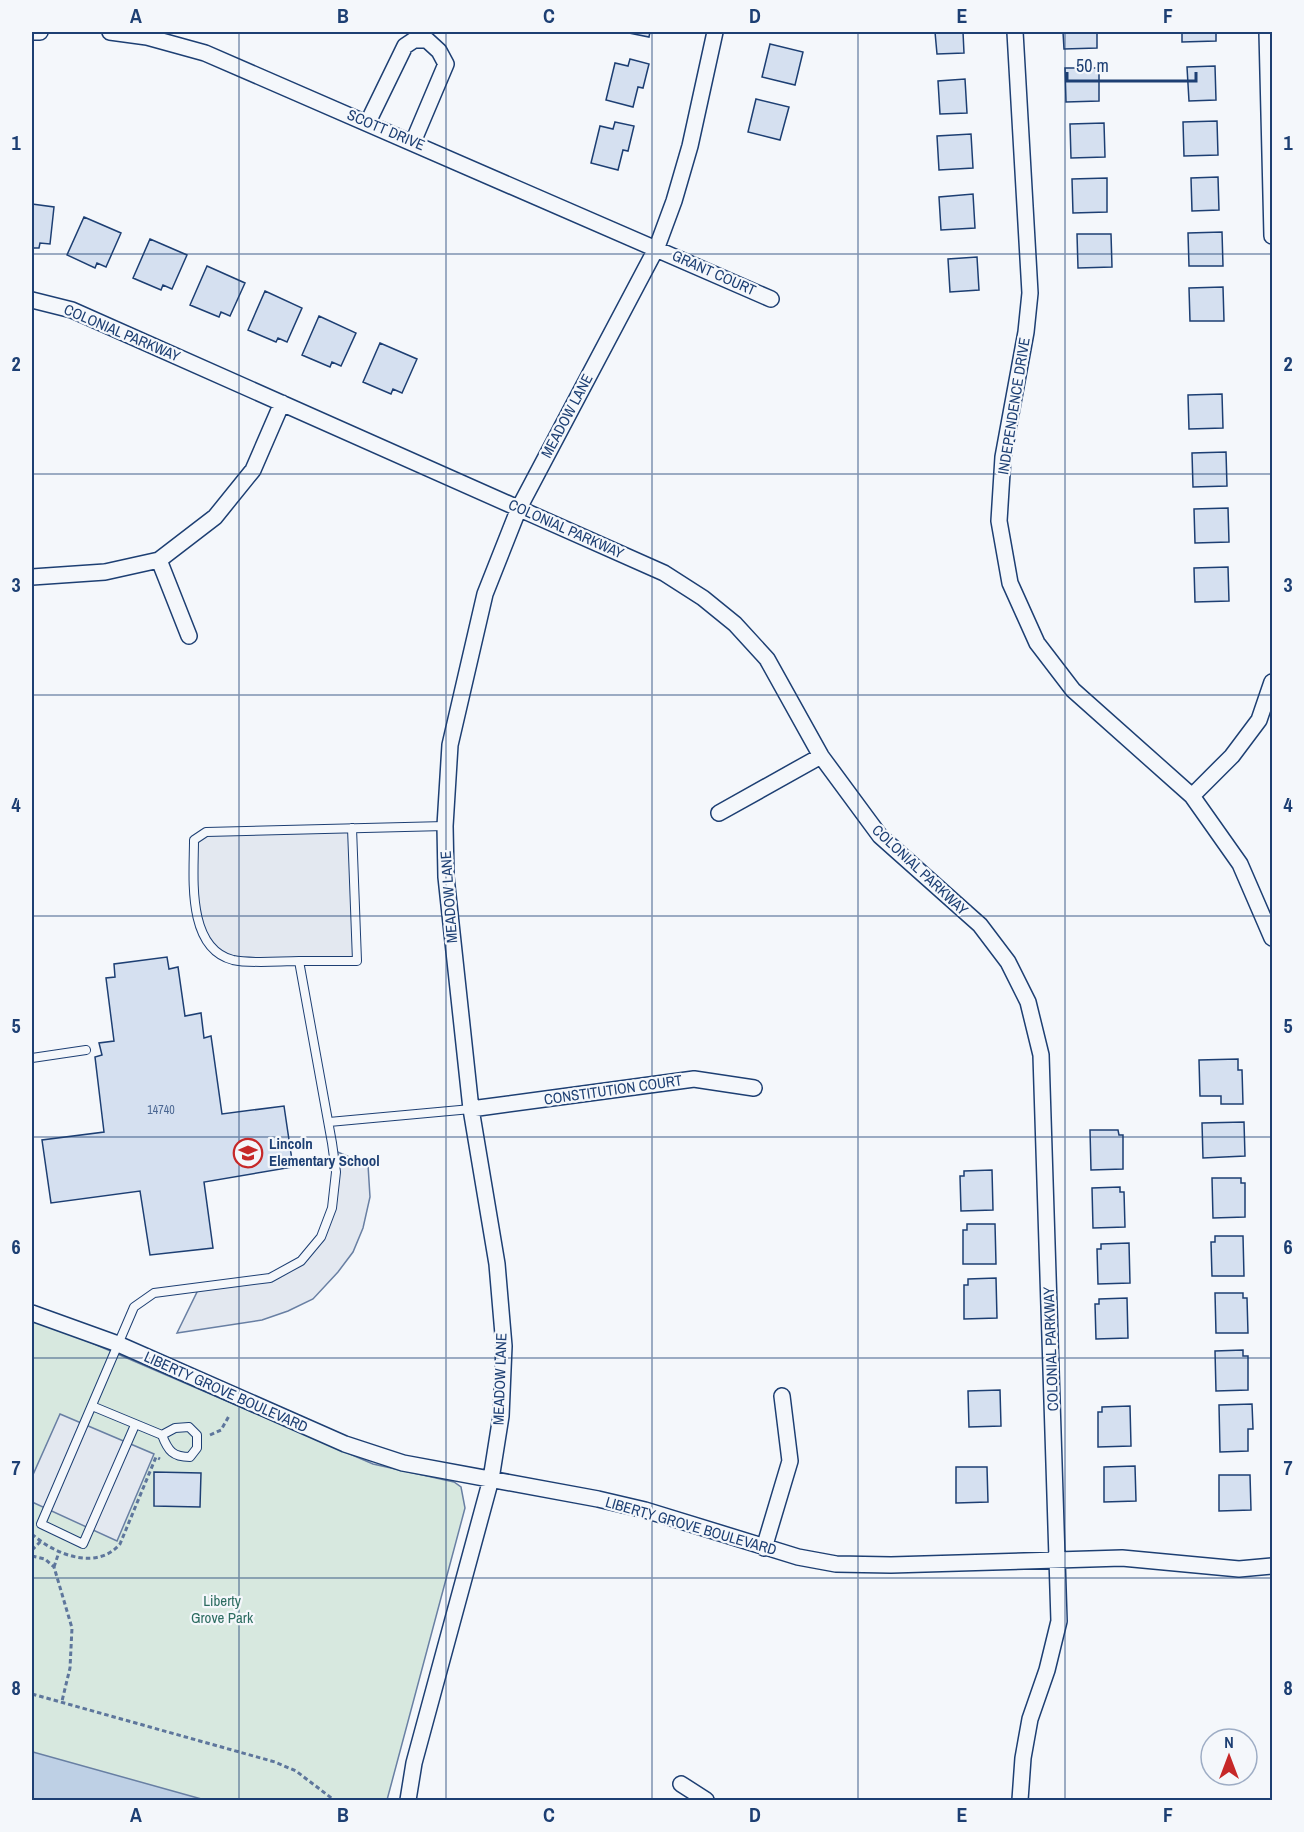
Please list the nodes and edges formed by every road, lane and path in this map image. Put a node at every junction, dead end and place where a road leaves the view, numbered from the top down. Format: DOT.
graph roads {
  1 [pos="32,32"];
  2 [pos="40,32"];
  3 [pos="110,32"];
  4 [pos="715,32"];
  5 [pos="1015,32"];
  6 [pos="1267,32"];
  7 [pos="368,122"];
  8 [pos="413,142"];
  9 [pos="1272,236"];
  10 [pos="657,247"];
  11 [pos="771,299"];
  12 [pos="32,300"];
  13 [pos="282,403"];
  14 [pos="519,508"];
  15 [pos="159,560"];
  16 [pos="32,577"];
  17 [pos="189,636"];
  18 [pos="1272,682"];
  19 [pos="821,756"];
  20 [pos="1192,796"];
  21 [pos="719,813"];
  22 [pos="445,826"];
  23 [pos="352,828"];
  24 [pos="1272,938"];
  25 [pos="299,961"];
  26 [pos="86,1050"];
  27 [pos="32,1058"];
  28 [pos="754,1088"];
  29 [pos="471,1109"];
  30 [pos="329,1122"];
  31 [pos="32,1313"];
  32 [pos="118,1344"];
  33 [pos="782,1396"];
  34 [pos="92,1406"];
  35 [pos="229,1416"];
  36 [pos="135,1425"];
  37 [pos="162,1435"];
  38 [pos="208,1445"];
  39 [pos="165,1461"];
  40 [pos="491,1479"];
  41 [pos="32,1533"];
  42 [pos="42,1541"];
  43 [pos="764,1548"];
  44 [pos="32,1550"];
  45 [pos="59,1552"];
  46 [pos="32,1556"];
  47 [pos="1057,1560"];
  48 [pos="1272,1566"];
  49 [pos="54,1567"];
  50 [pos="32,1694"];
  51 [pos="62,1701"];
  52 [pos="681,1784"];
  53 [pos="334,1800"];
  54 [pos="408,1800"];
  55 [pos="706,1800"];
  56 [pos="1020,1800"];
  1 -- 2 [label="street"];
  3 -- 7 [label="street, SCOTT DRIVE"];
  4 -- 10 [label="street, MEADOW LANE"];
  5 -- 20 [label="street, INDEPENDENCE DRIVE"];
  6 -- 9 [label="street"];
  7 -- 8 [label="street, SCOTT DRIVE"];
  7 -- 8 [label="street"];
  8 -- 10 [label="street, SCOTT DRIVE"];
  10 -- 11 [label="street, GRANT COURT"];
  10 -- 14 [label="street, MEADOW LANE"];
  12 -- 13 [label="street, COLONIAL PARKWAY"];
  13 -- 14 [label="street, COLONIAL PARKWAY"];
  13 -- 15 [label="street"];
  14 -- 19 [label="street, COLONIAL PARKWAY"];
  14 -- 22 [label="street, MEADOW LANE"];
  15 -- 16 [label="street"];
  15 -- 17 [label="street"];
  18 -- 20 [label="street"];
  19 -- 21 [label="street"];
  19 -- 47 [label="street, COLONIAL PARKWAY"];
  20 -- 24 [label="street, INDEPENDENCE DRIVE"];
  22 -- 23 [label="lane"];
  22 -- 29 [label="street, MEADOW LANE"];
  23 -- 25 [label="lane"];
  23 -- 25 [label="lane"];
  25 -- 30 [label="lane"];
  26 -- 27 [label="lane"];
  28 -- 29 [label="street, CONSTITUTION COURT"];
  29 -- 30 [label="lane"];
  29 -- 40 [label="street, MEADOW LANE"];
  30 -- 32 [label="lane"];
  31 -- 32 [label="street, LIBERTY GROVE BOULEVARD"];
  32 -- 34 [label="lane"];
  32 -- 40 [label="street, LIBERTY GROVE BOULEVARD"];
  33 -- 43 [label="street"];
  34 -- 36 [label="lane"];
  34 -- 36 [label="lane"];
  35 -- 38 [label="path"];
  36 -- 37 [label="lane"];
  37 -- 37 [label="lane"];
  39 -- 45 [label="path"];
  40 -- 43 [label="street, LIBERTY GROVE BOULEVARD"];
  40 -- 54 [label="street, MEADOW LANE"];
  41 -- 42 [label="path"];
  42 -- 44 [label="path"];
  42 -- 45 [label="path"];
  43 -- 47 [label="street, LIBERTY GROVE BOULEVARD"];
  45 -- 49 [label="path"];
  46 -- 49 [label="path"];
  47 -- 48 [label="street, LIBERTY GROVE BOULEVARD"];
  47 -- 56 [label="street, COLONIAL PARKWAY"];
  49 -- 51 [label="path"];
  50 -- 51 [label="path"];
  51 -- 53 [label="path"];
  52 -- 55 [label="street"];
}
